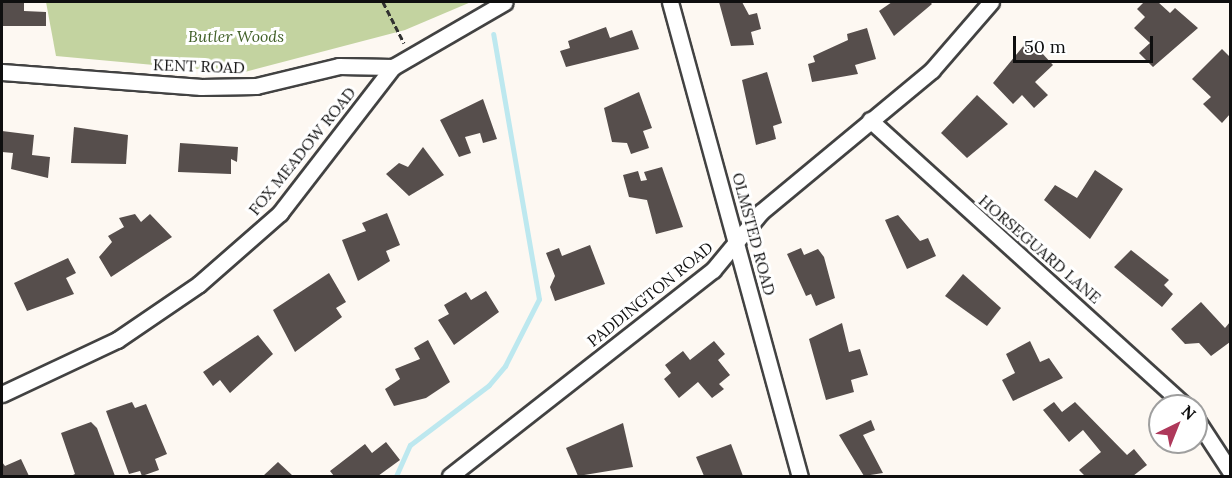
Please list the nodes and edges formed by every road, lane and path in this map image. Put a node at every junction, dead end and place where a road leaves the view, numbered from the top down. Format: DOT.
graph roads {
  1 [pos="383,2"];
  2 [pos="505,2"];
  3 [pos="670,2"];
  4 [pos="991,2"];
  5 [pos="410,55"];
  6 [pos="393,68"];
  7 [pos="2,72"];
  8 [pos="870,120"];
  9 [pos="738,243"];
  10 [pos="2,394"];
  11 [pos="1172,394"];
  12 [pos="1208,437"];
  13 [pos="1230,471"];
  14 [pos="450,477"];
  15 [pos="800,477"];
  1 -- 5 [label="path"];
  2 -- 5 [label="street, FOX MEADOW ROAD"];
  3 -- 9 [label="street, OLMSTED ROAD"];
  4 -- 8 [label="street, PADDINGTON ROAD"];
  5 -- 6 [label="street, FOX MEADOW ROAD"];
  6 -- 7 [label="street, KENT ROAD"];
  6 -- 10 [label="street, FOX MEADOW ROAD"];
  8 -- 9 [label="street, PADDINGTON ROAD"];
  8 -- 11 [label="street, HORSEGUARD LANE"];
  9 -- 14 [label="street, PADDINGTON ROAD"];
  9 -- 15 [label="street, OLMSTED ROAD"];
  12 -- 13 [label="street"];
}
